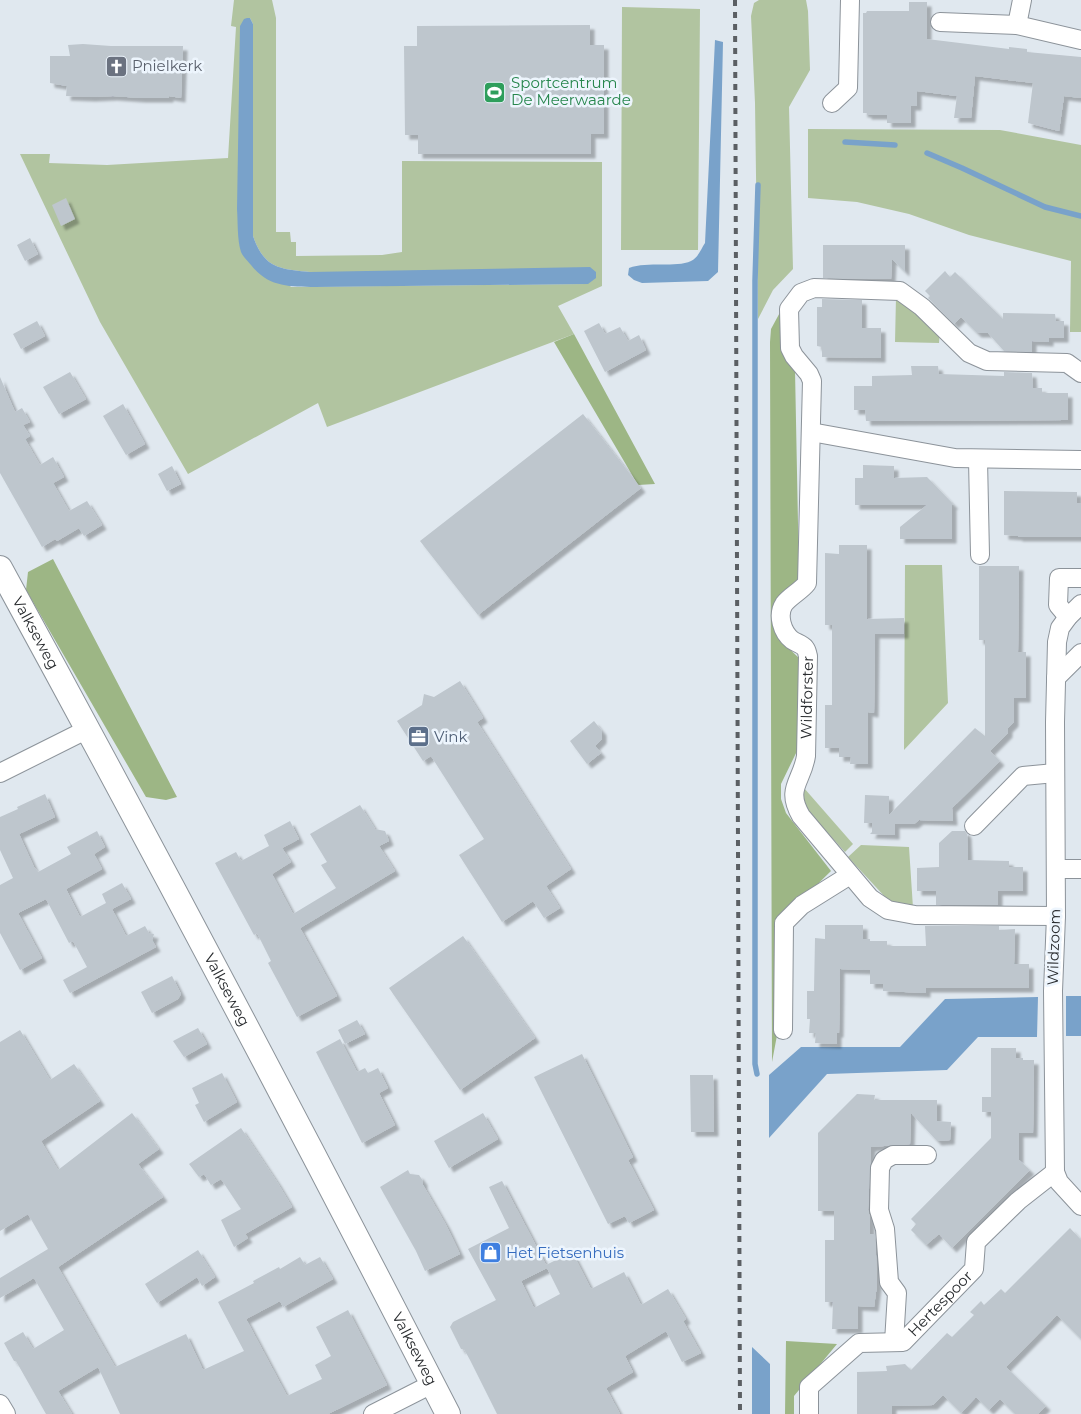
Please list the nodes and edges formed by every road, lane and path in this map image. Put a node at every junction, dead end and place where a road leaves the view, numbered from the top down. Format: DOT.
graph roads {
  1 [pos="850,0"];
  2 [pos="1022,0"];
  3 [pos="940,22"];
  4 [pos="1017,26"];
  5 [pos="1081,40"];
  6 [pos="832,103"];
  7 [pos="1081,373"];
  8 [pos="811,432"];
  9 [pos="978,459"];
  10 [pos="1081,460"];
  11 [pos="980,555"];
  12 [pos="0,568"];
  13 [pos="1081,578"];
  14 [pos="1081,604"];
  15 [pos="1068,617"];
  16 [pos="1081,653"];
  17 [pos="1056,678"];
  18 [pos="88,729"];
  19 [pos="0,773"];
  20 [pos="1055,773"];
  21 [pos="974,826"];
  22 [pos="1056,869"];
  23 [pos="1081,869"];
  24 [pos="850,875"];
  25 [pos="1056,916"];
  26 [pos="783,1030"];
  27 [pos="927,1155"];
  28 [pos="1055,1172"];
  29 [pos="1081,1206"];
  30 [pos="894,1342"];
  31 [pos="432,1384"];
  32 [pos="0,1404"];
  33 [pos="6,1414"];
  34 [pos="373,1414"];
  35 [pos="448,1414"];
  36 [pos="809,1414"];
  1 -- 6 [label="street"];
  2 -- 4 [label="street"];
  3 -- 4 [label="street"];
  4 -- 5 [label="street"];
  7 -- 8 [label="street, Wildforster"];
  8 -- 9 [label="street"];
  8 -- 24 [label="street, Wildforster"];
  9 -- 10 [label="street"];
  9 -- 11 [label="street"];
  12 -- 18 [label="street, Valkseweg"];
  13 -- 15 [label="street"];
  14 -- 15 [label="street, Wildzoom"];
  15 -- 17 [label="street, Wildzoom"];
  16 -- 17 [label="street"];
  17 -- 20 [label="street, Wildzoom"];
  18 -- 19 [label="street"];
  18 -- 31 [label="street, Valkseweg"];
  20 -- 21 [label="street"];
  20 -- 22 [label="street, Wildzoom"];
  22 -- 23 [label="street"];
  22 -- 25 [label="street, Wildzoom"];
  24 -- 25 [label="street, Wildforster"];
  24 -- 26 [label="street"];
  25 -- 28 [label="street, Wildzoom"];
  27 -- 30 [label="street, Hertespoor"];
  28 -- 29 [label="street"];
  28 -- 30 [label="street, Hertespoor"];
  30 -- 36 [label="street, Hertespoor"];
  31 -- 34 [label="street"];
  31 -- 35 [label="street, Valkseweg"];
  32 -- 33 [label="street"];
}
